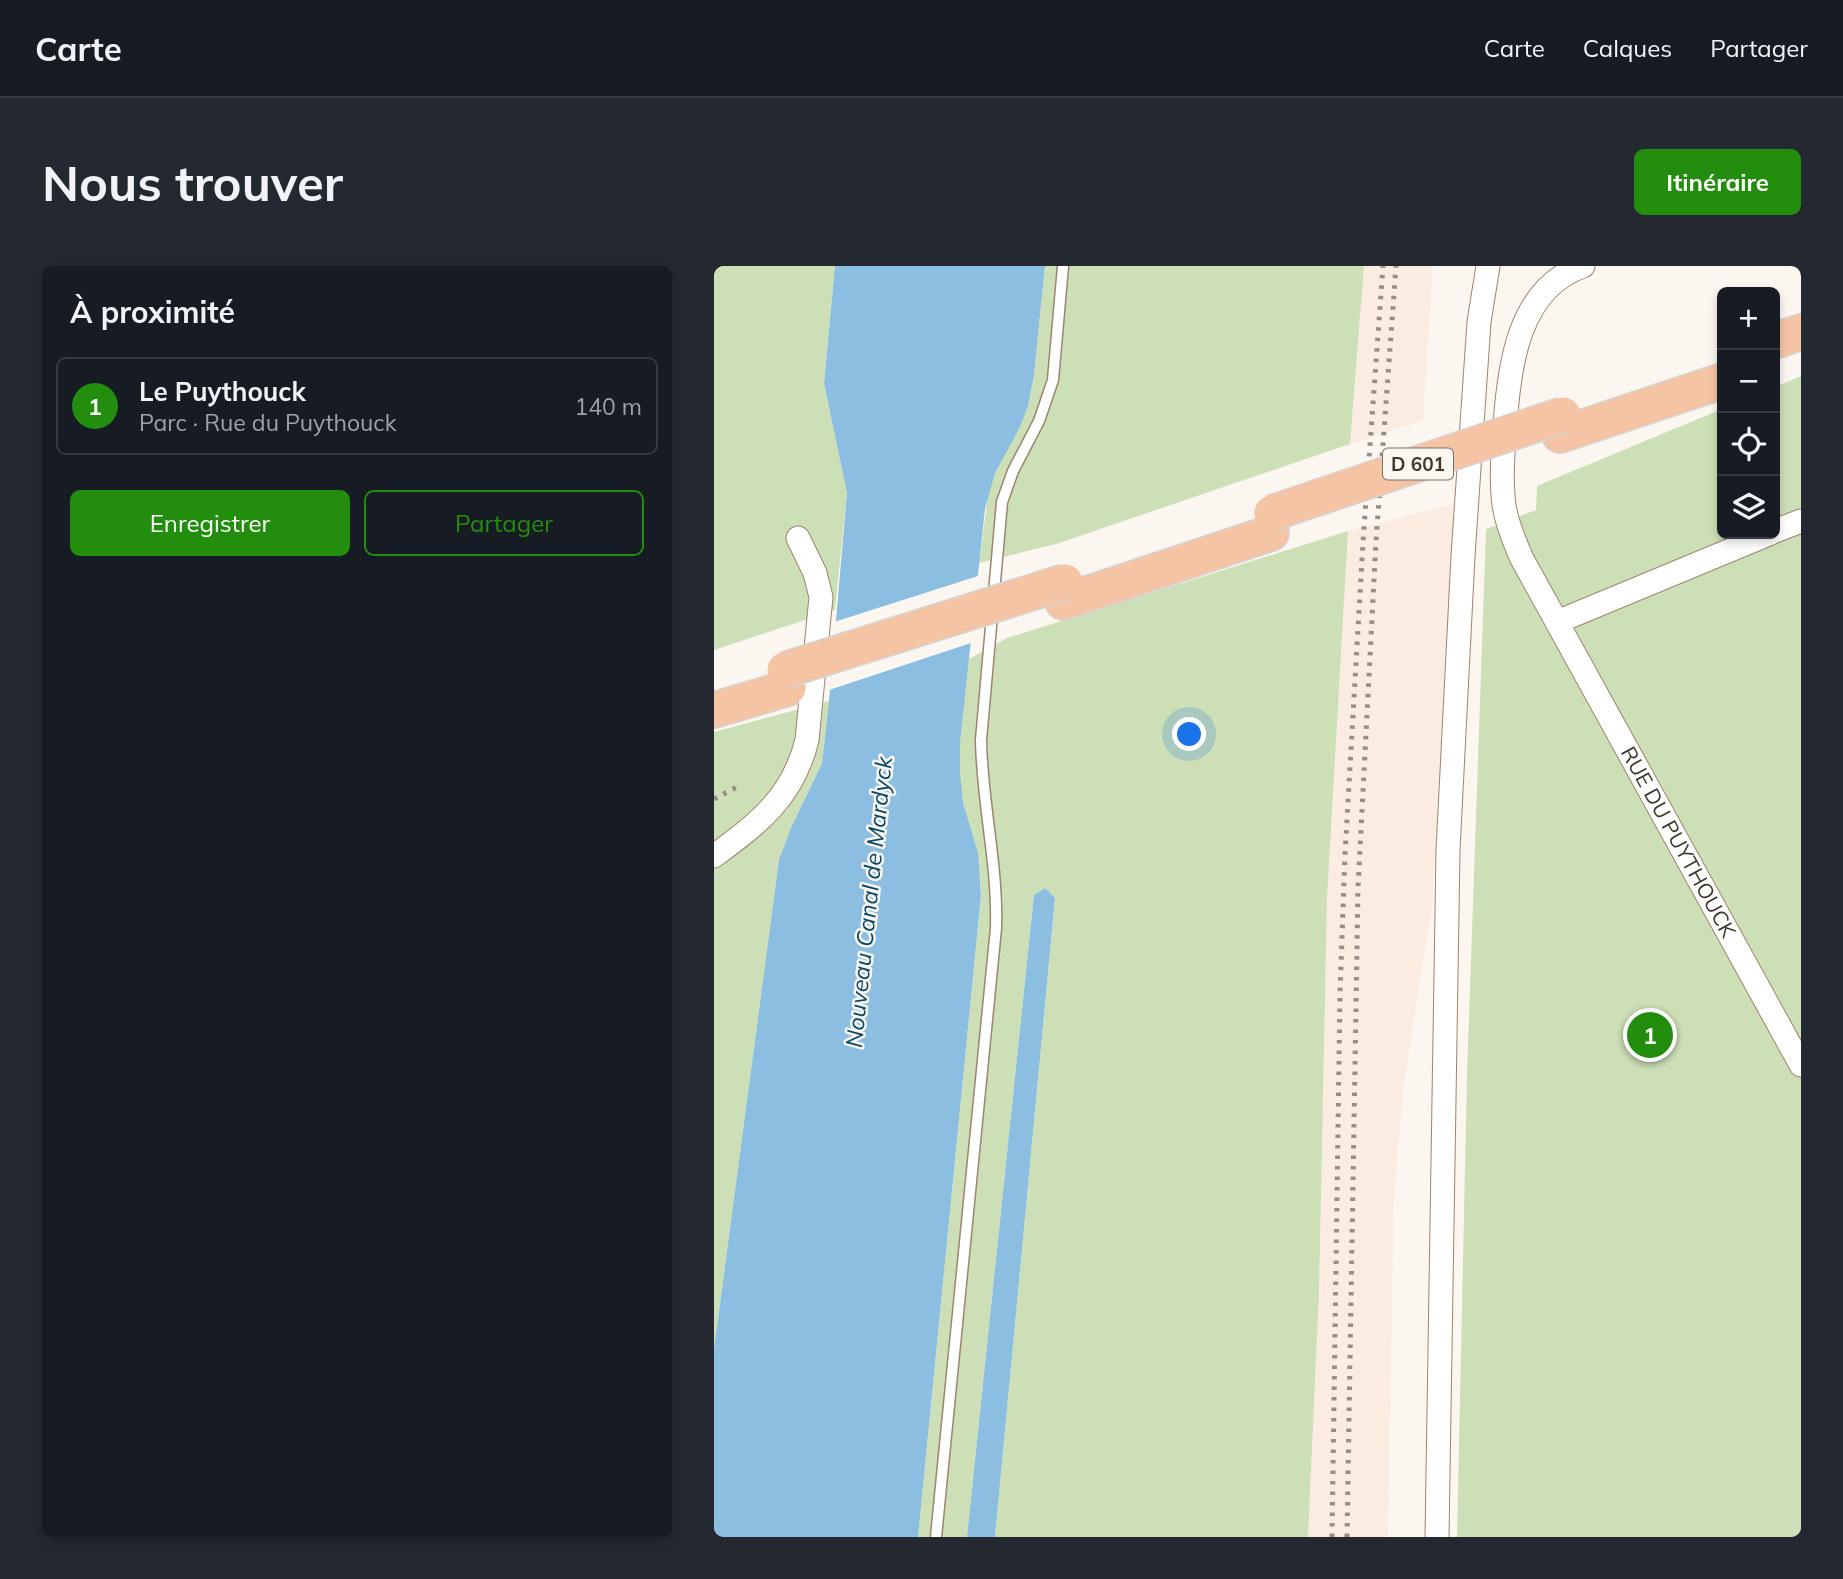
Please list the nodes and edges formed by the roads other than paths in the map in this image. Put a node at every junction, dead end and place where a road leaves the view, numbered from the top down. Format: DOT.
graph roads {
  1 [pos="1063,266"];
  2 [pos="1488,266"];
  3 [pos="1580,267"];
  4 [pos="1801,332"];
  5 [pos="1780,339"];
  6 [pos="1801,354"];
  7 [pos="1780,361"];
  8 [pos="1717,362"];
  9 [pos="1717,382"];
  10 [pos="1561,425"];
  11 [pos="1801,520"];
  12 [pos="1780,529"];
  13 [pos="798,538"];
  14 [pos="1757,539"];
  15 [pos="1557,622"];
  16 [pos="786,679"];
  17 [pos="714,690"];
  18 [pos="714,709"];
  19 [pos="714,856"];
  20 [pos="1801,1065"];
  21 [pos="936,1537"];
  22 [pos="1437,1537"];
  1 -- 21 [label="lane"];
  2 -- 22 [label="street"];
  3 -- 15 [label="street, RUE DU PUYTHOUCK"];
  4 -- 5 [label="main road"];
  6 -- 7 [label="main road"];
  8 -- 10 [label="main road, D 601"];
  9 -- 10 [label="main road, D 601"];
  10 -- 16 [label="main road, D 601, bridge"];
  11 -- 12 [label="street"];
  13 -- 19 [label="street"];
  14 -- 15 [label="street"];
  15 -- 20 [label="street, RUE DU PUYTHOUCK"];
  16 -- 17 [label="main road, D 601"];
  16 -- 18 [label="main road, D 601"];
}
